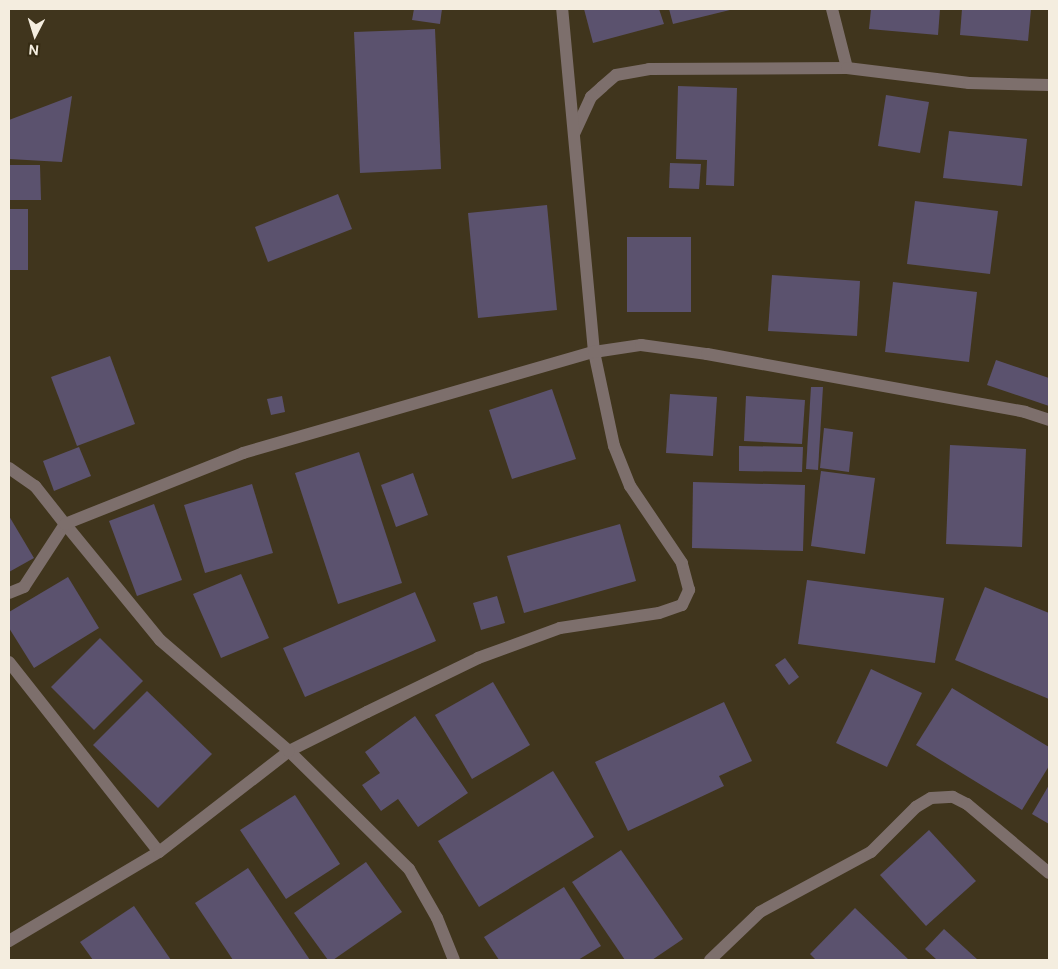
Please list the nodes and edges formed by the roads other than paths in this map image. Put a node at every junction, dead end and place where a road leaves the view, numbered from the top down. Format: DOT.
graph roads {
  1 [pos="562,9"];
  2 [pos="832,9"];
  3 [pos="847,68"];
  4 [pos="1049,85"];
  5 [pos="574,134"];
  6 [pos="594,352"];
  7 [pos="1049,420"];
  8 [pos="9,468"];
  9 [pos="65,524"];
  10 [pos="9,593"];
  11 [pos="9,662"];
  12 [pos="289,751"];
  13 [pos="159,852"];
  14 [pos="1049,873"];
  15 [pos="9,941"];
  16 [pos="454,960"];
  17 [pos="710,960"];
  1 -- 5 [label="street"];
  2 -- 3 [label="street"];
  3 -- 4 [label="street"];
  3 -- 5 [label="street"];
  5 -- 6 [label="street"];
  6 -- 7 [label="street"];
  6 -- 9 [label="street"];
  6 -- 12 [label="street"];
  8 -- 9 [label="street"];
  9 -- 10 [label="street"];
  9 -- 12 [label="street"];
  11 -- 13 [label="street"];
  12 -- 13 [label="street"];
  12 -- 16 [label="street"];
  13 -- 15 [label="street"];
  14 -- 17 [label="street"];
}
